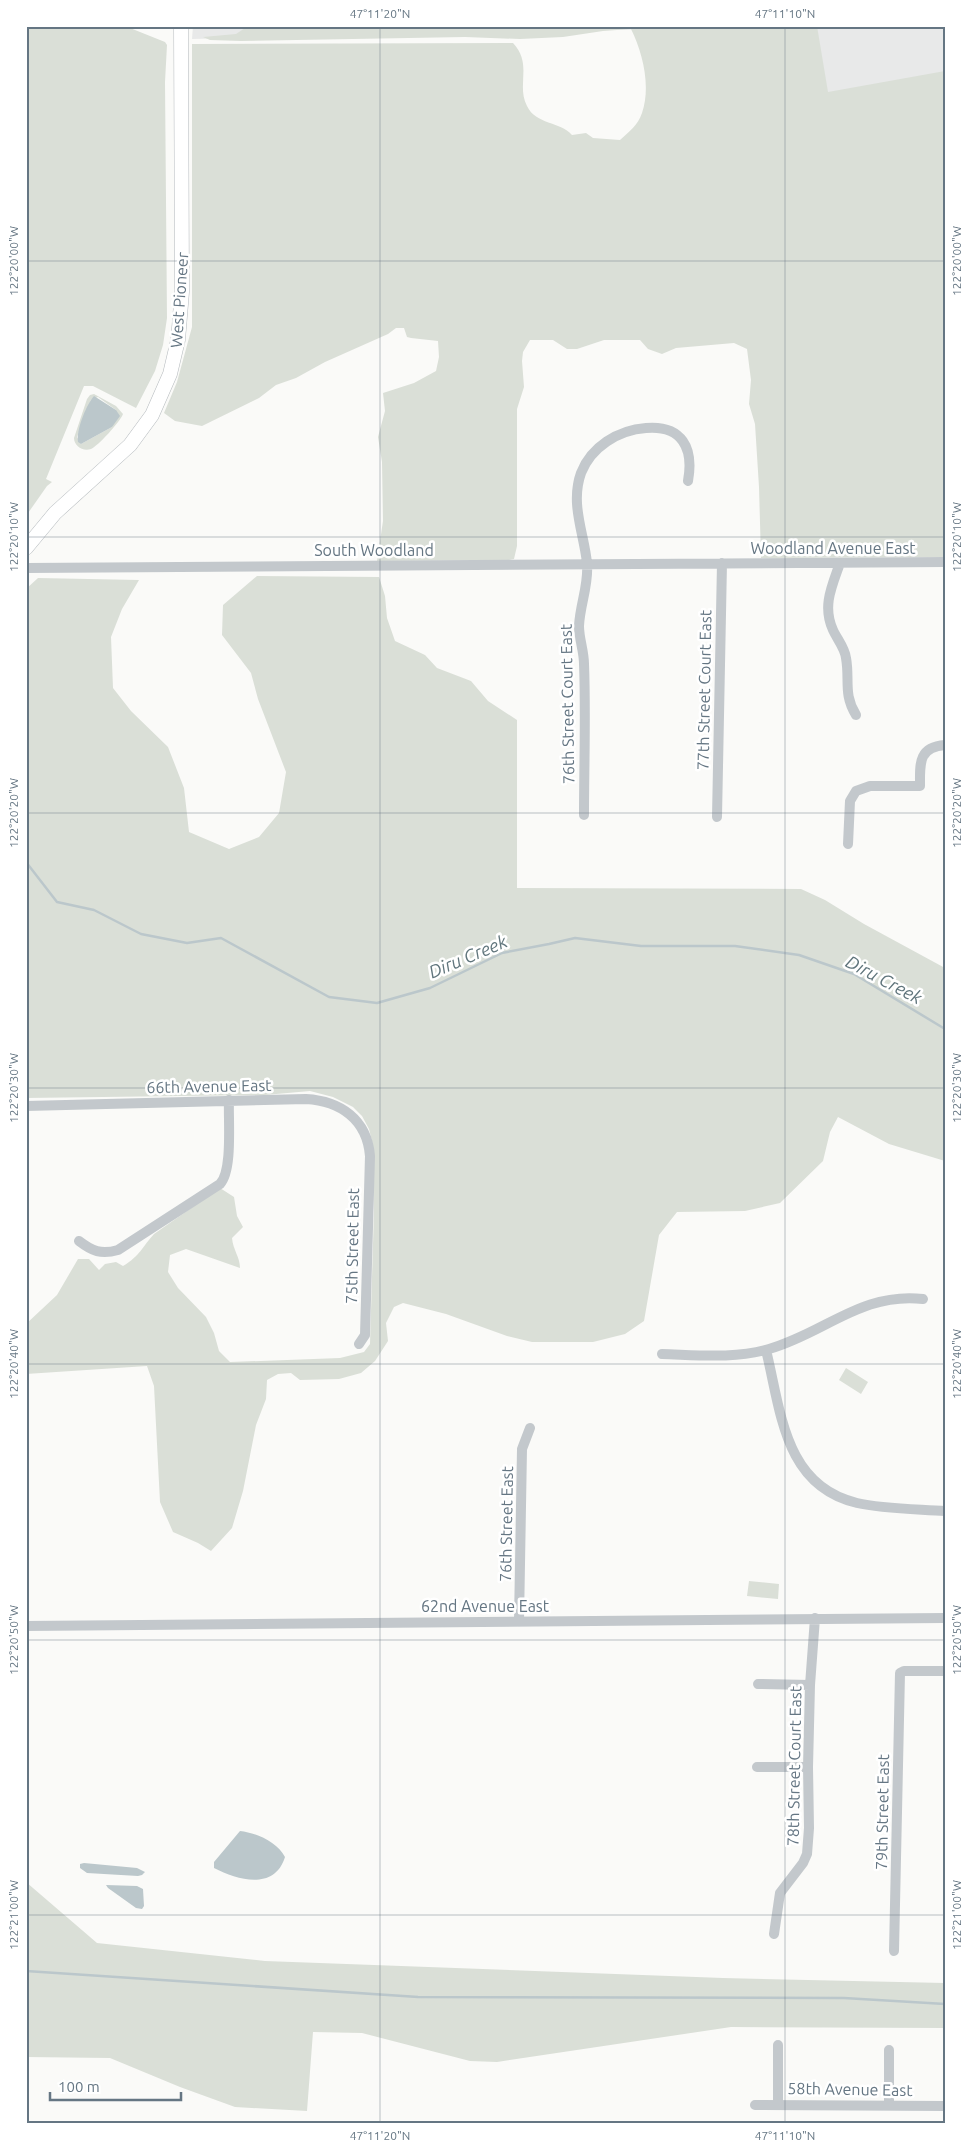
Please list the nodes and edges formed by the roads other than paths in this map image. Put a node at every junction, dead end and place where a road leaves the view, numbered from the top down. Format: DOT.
graph roads {
  1 [pos="181,26"];
  2 [pos="688,481"];
  3 [pos="55,513"];
  4 [pos="26,533"];
  5 [pos="26,548"];
  6 [pos="945,562"];
  7 [pos="587,563"];
  8 [pos="840,563"];
  9 [pos="722,564"];
  10 [pos="26,568"];
  11 [pos="856,714"];
  12 [pos="945,745"];
  13 [pos="584,815"];
  14 [pos="717,817"];
  15 [pos="848,844"];
  16 [pos="229,1100"];
  17 [pos="26,1106"];
  18 [pos="369,1147"];
  19 [pos="79,1241"];
  20 [pos="923,1300"];
  21 [pos="359,1344"];
  22 [pos="766,1350"];
  23 [pos="662,1354"];
  24 [pos="530,1428"];
  25 [pos="945,1511"];
  26 [pos="815,1618"];
  27 [pos="945,1618"];
  28 [pos="519,1621"];
  29 [pos="26,1626"];
  30 [pos="945,1671"];
  31 [pos="758,1684"];
  32 [pos="810,1685"];
  33 [pos="757,1767"];
  34 [pos="808,1767"];
  35 [pos="774,1934"];
  36 [pos="894,1951"];
  37 [pos="778,2045"];
  38 [pos="889,2050"];
  39 [pos="778,2104"];
  40 [pos="889,2104"];
  41 [pos="755,2105"];
  42 [pos="945,2106"];
  1 -- 3 [label="main road, West Pioneer"];
  2 -- 7 [label="street, 76th Street Court East"];
  3 -- 4 [label="main road"];
  3 -- 5 [label="main road, West Pioneer"];
  6 -- 8 [label="street, Woodland Avenue East"];
  7 -- 9 [label="street, South Woodland"];
  7 -- 10 [label="street, South Woodland"];
  7 -- 13 [label="street, 76th Street Court East"];
  8 -- 9 [label="street, Woodland Avenue East"];
  8 -- 11 [label="street"];
  9 -- 14 [label="street, 77th Street Court East"];
  12 -- 15 [label="street"];
  16 -- 17 [label="street, 66th Avenue East"];
  16 -- 18 [label="street, 66th Avenue East"];
  16 -- 19 [label="street"];
  18 -- 21 [label="street, 75th Street East"];
  20 -- 22 [label="street"];
  22 -- 23 [label="street"];
  22 -- 25 [label="street"];
  24 -- 28 [label="street, 76th Street East"];
  26 -- 27 [label="street, 62nd Avenue East"];
  26 -- 28 [label="street, 62nd Avenue East"];
  26 -- 32 [label="street, 78th Street Court East"];
  28 -- 29 [label="street, 62nd Avenue East"];
  30 -- 36 [label="street, 79th Street East"];
  31 -- 32 [label="street"];
  32 -- 34 [label="street, 78th Street Court East"];
  33 -- 34 [label="street"];
  34 -- 35 [label="street, 78th Street Court East"];
  37 -- 39 [label="street"];
  38 -- 40 [label="street"];
  39 -- 40 [label="street, 58th Avenue East"];
  39 -- 41 [label="street, 58th Avenue East"];
  40 -- 42 [label="street, 58th Avenue East"];
}
